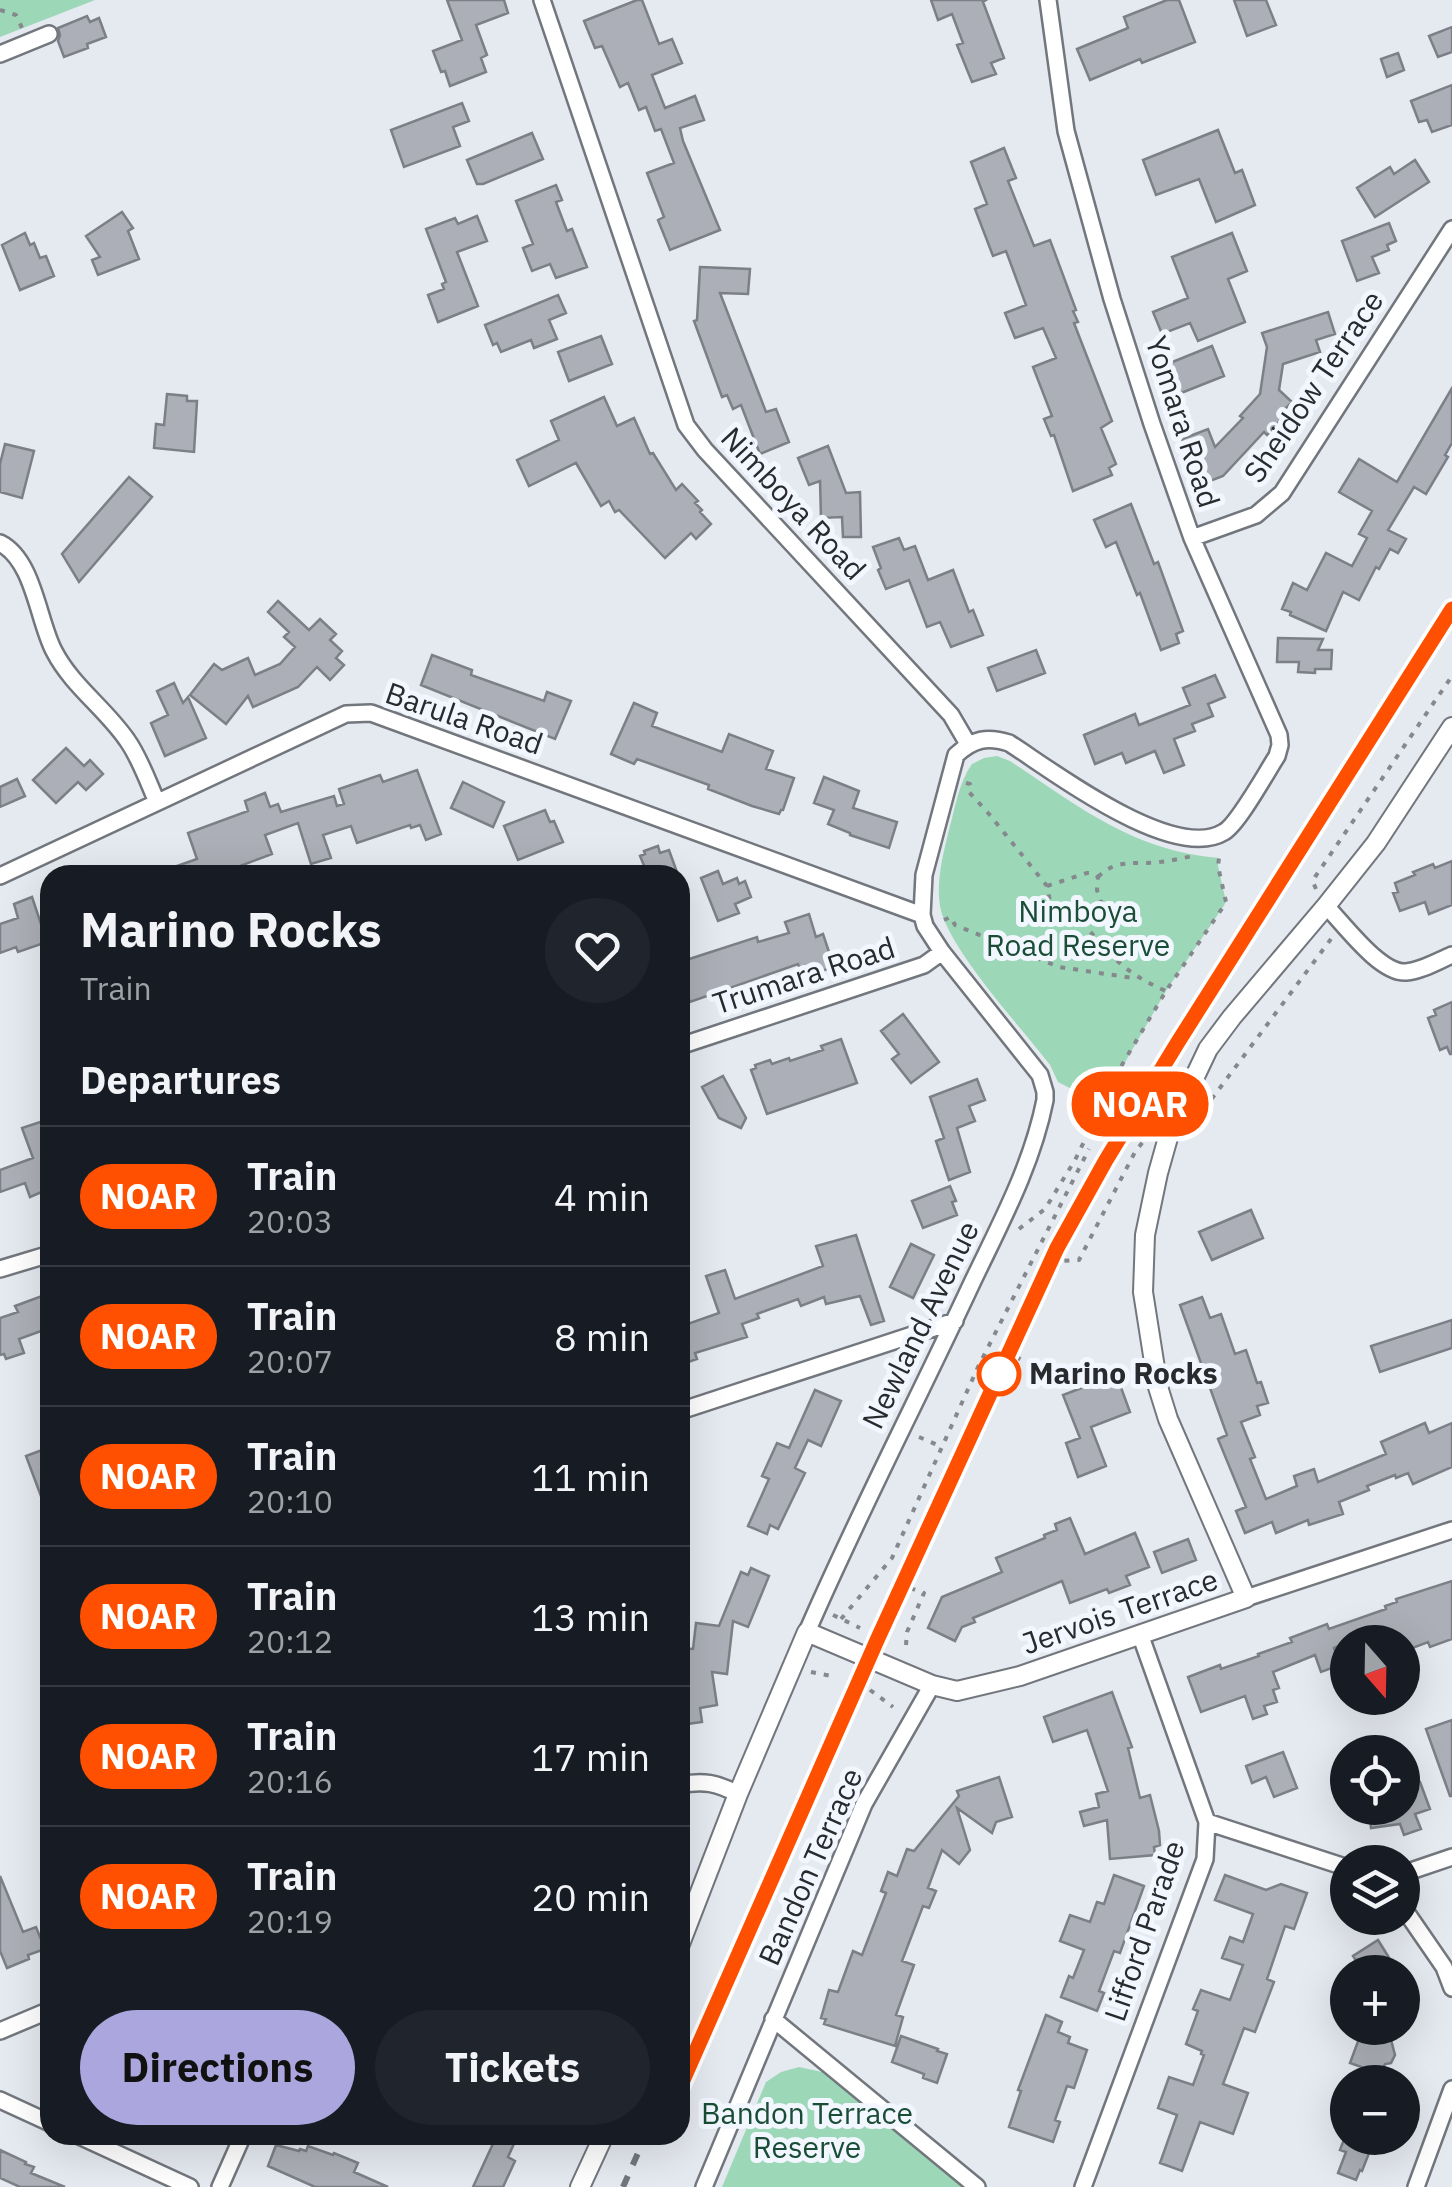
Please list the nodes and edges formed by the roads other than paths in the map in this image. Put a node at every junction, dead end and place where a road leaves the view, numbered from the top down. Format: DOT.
graph roads {
  1 [pos="542,0"];
  2 [pos="1051,1"];
  3 [pos="48,34"];
  4 [pos="0,54"];
  5 [pos="1452,229"];
  6 [pos="1192,538"];
  7 [pos="0,543"];
  8 [pos="1452,727"];
  9 [pos="968,744"];
  10 [pos="157,802"];
  11 [pos="0,876"];
  12 [pos="1326,906"];
  13 [pos="922,915"];
  14 [pos="942,952"];
  15 [pos="1452,955"];
  16 [pos="690,1043"];
  17 [pos="40,1257"];
  18 [pos="0,1269"];
  19 [pos="955,1321"];
  20 [pos="690,1408"];
  21 [pos="1452,1530"];
  22 [pos="1246,1598"];
  23 [pos="807,1632"];
  24 [pos="1140,1634"];
  25 [pos="932,1686"];
  26 [pos="690,1782"];
  27 [pos="738,1794"];
  28 [pos="1207,1822"];
  29 [pos="1452,1857"];
  30 [pos="1330,1862"];
  31 [pos="1420,1868"];
  32 [pos="690,1918"];
  33 [pos="1420,1932"];
  34 [pos="1452,1988"];
  35 [pos="40,2014"];
  36 [pos="774,2019"];
  37 [pos="0,2030"];
  38 [pos="1452,2089"];
  39 [pos="0,2100"];
  40 [pos="40,2118"];
  41 [pos="99,2145"];
  42 [pos="238,2145"];
  43 [pos="599,2145"];
  44 [pos="190,2187"];
  45 [pos="220,2187"];
  46 [pos="580,2187"];
  47 [pos="704,2187"];
  48 [pos="977,2187"];
  49 [pos="1082,2187"];
  50 [pos="1416,2187"];
  1 -- 9 [label="street, Nimboya Road"];
  2 -- 6 [label="street, Yomara Road"];
  3 -- 4 [label="street"];
  5 -- 6 [label="street, Sheidow Terrace"];
  6 -- 9 [label="street, Yomara Road"];
  7 -- 10 [label="street"];
  8 -- 12 [label="street"];
  9 -- 13 [label="street"];
  10 -- 11 [label="street, Barula Road"];
  10 -- 13 [label="street, Barula Road"];
  12 -- 15 [label="street"];
  12 -- 22 [label="street"];
  13 -- 14 [label="street, Newland Avenue"];
  14 -- 16 [label="street, Trumara Road"];
  14 -- 19 [label="street, Newland Avenue"];
  17 -- 18 [label="street"];
  19 -- 20 [label="street"];
  19 -- 23 [label="street, Newland Avenue"];
  21 -- 22 [label="street, Jervois Terrace"];
  22 -- 24 [label="street, Jervois Terrace"];
  23 -- 25 [label="street, Jervois Terrace"];
  23 -- 27 [label="street, Newland Avenue"];
  24 -- 25 [label="street, Jervois Terrace"];
  24 -- 28 [label="street, Lifford Parade"];
  25 -- 36 [label="street, Bandon Terrace"];
  26 -- 27 [label="street"];
  27 -- 32 [label="street, Newland Avenue"];
  28 -- 30 [label="street"];
  28 -- 49 [label="street, Lifford Parade"];
  29 -- 31 [label="street"];
  33 -- 34 [label="street"];
  35 -- 37 [label="street"];
  36 -- 47 [label="street, Bandon Terrace"];
  36 -- 48 [label="street"];
  38 -- 50 [label="street"];
  39 -- 40 [label="street"];
  41 -- 44 [label="street"];
  42 -- 45 [label="street"];
  43 -- 46 [label="street"];
}
